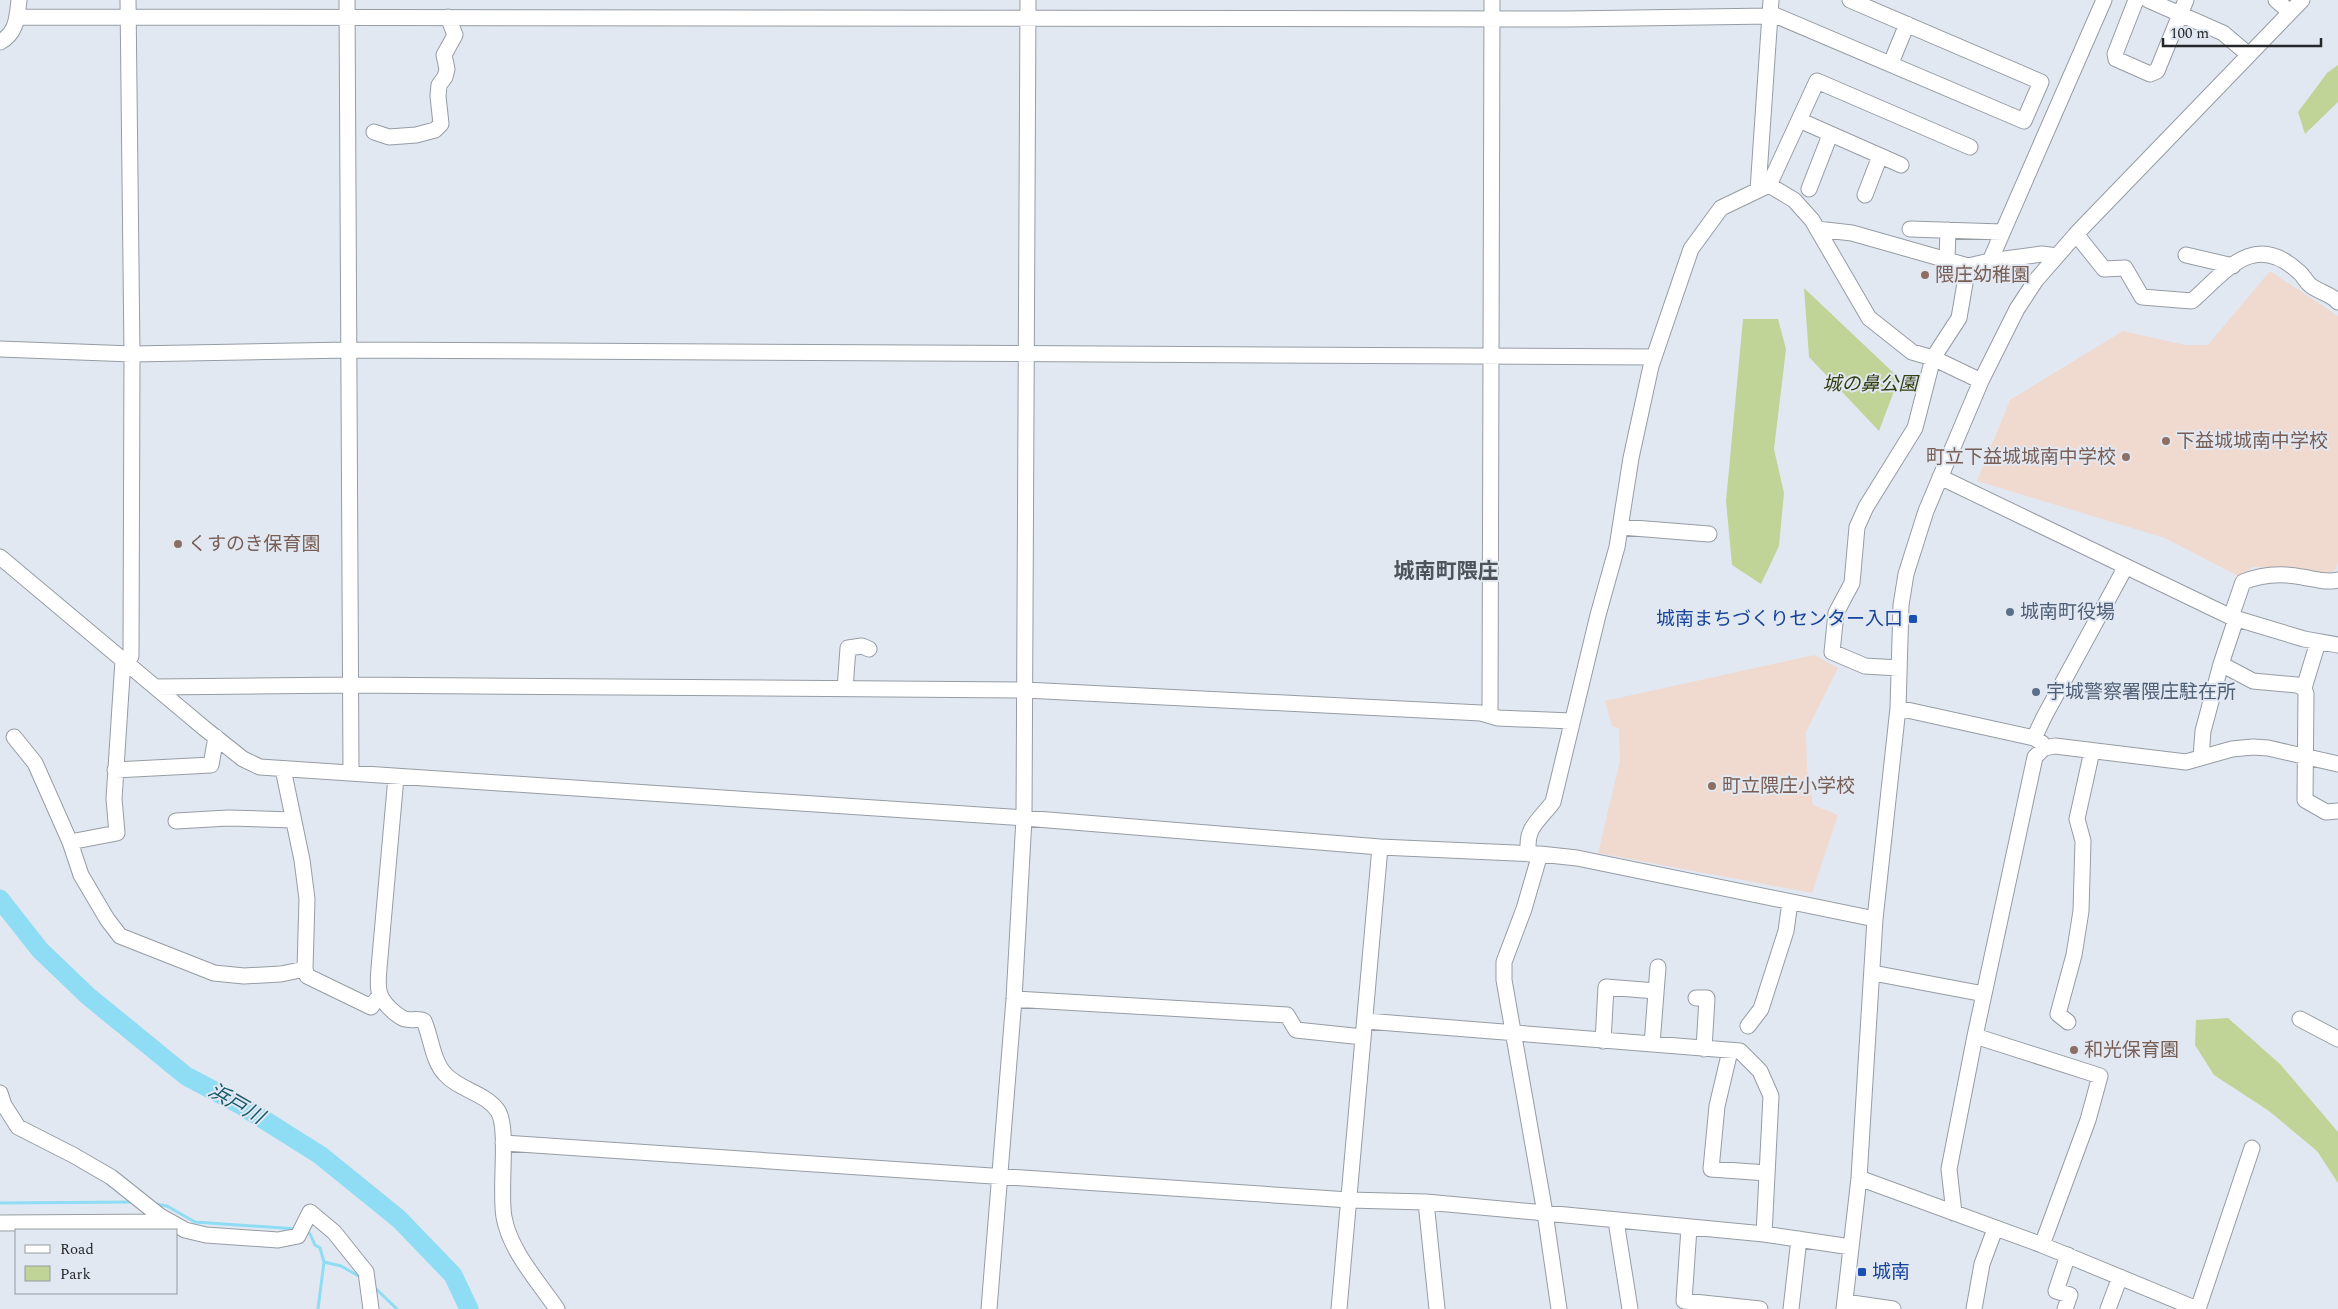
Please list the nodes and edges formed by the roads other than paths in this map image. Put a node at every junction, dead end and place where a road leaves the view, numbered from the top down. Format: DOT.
graph roads {
  1 [pos="19,0"];
  2 [pos="128,0"];
  3 [pos="347,0"];
  4 [pos="1028,0"];
  5 [pos="1492,0"];
  6 [pos="1850,0"];
  7 [pos="2104,0"];
  8 [pos="2136,0"];
  9 [pos="2148,0"];
  10 [pos="2186,0"];
  11 [pos="2276,0"];
  12 [pos="2302,0"];
  13 [pos="1770,10"];
  14 [pos="2290,12"];
  15 [pos="2180,14"];
  16 [pos="17,17"];
  17 [pos="128,17"];
  18 [pos="347,17"];
  19 [pos="448,17"];
  20 [pos="1028,18"];
  21 [pos="1492,19"];
  22 [pos="1907,24"];
  23 [pos="0,42"];
  24 [pos="2249,54"];
  25 [pos="1891,63"];
  26 [pos="1799,120"];
  27 [pos="374,132"];
  28 [pos="1830,135"];
  29 [pos="1970,147"];
  30 [pos="1880,156"];
  31 [pos="1901,165"];
  32 [pos="1763,188"];
  33 [pos="1809,189"];
  34 [pos="1866,195"];
  35 [pos="1910,228"];
  36 [pos="1817,229"];
  37 [pos="1948,230"];
  38 [pos="2002,232"];
  39 [pos="2076,234"];
  40 [pos="2186,255"];
  41 [pos="2057,256"];
  42 [pos="1947,260"];
  43 [pos="1990,261"];
  44 [pos="1968,266"];
  45 [pos="2233,266"];
  46 [pos="2338,302"];
  47 [pos="0,349"];
  48 [pos="349,350"];
  49 [pos="1026,353"];
  50 [pos="132,354"];
  51 [pos="1491,355"];
  52 [pos="1654,357"];
  53 [pos="1933,358"];
  54 [pos="1980,381"];
  55 [pos="1940,477"];
  56 [pos="1620,526"];
  57 [pos="1709,534"];
  58 [pos="0,557"];
  59 [pos="2125,568"];
  60 [pos="2338,580"];
  61 [pos="2234,618"];
  62 [pos="2318,642"];
  63 [pos="2338,645"];
  64 [pos="869,649"];
  65 [pos="123,660"];
  66 [pos="2221,664"];
  67 [pos="1899,668"];
  68 [pos="350,685"];
  69 [pos="155,687"];
  70 [pos="2304,688"];
  71 [pos="846,689"];
  72 [pos="1025,690"];
  73 [pos="1898,708"];
  74 [pos="1490,714"];
  75 [pos="1571,721"];
  76 [pos="14,737"];
  77 [pos="216,737"];
  78 [pos="2039,743"];
  79 [pos="2092,751"];
  80 [pos="2201,757"];
  81 [pos="2304,757"];
  82 [pos="2338,764"];
  83 [pos="282,769"];
  84 [pos="115,770"];
  85 [pos="351,773"];
  86 [pos="396,777"];
  87 [pos="2338,811"];
  88 [pos="1024,818"];
  89 [pos="293,820"];
  90 [pos="176,821"];
  91 [pos="70,842"];
  92 [pos="1380,847"];
  93 [pos="1534,854"];
  94 [pos="1790,902"];
  95 [pos="1875,919"];
  96 [pos="1658,967"];
  97 [pos="305,969"];
  98 [pos="1873,974"];
  99 [pos="1656,990"];
  100 [pos="1984,994"];
  101 [pos="379,996"];
  102 [pos="1696,998"];
  103 [pos="1014,999"];
  104 [pos="2300,1019"];
  105 [pos="1366,1021"];
  106 [pos="2068,1022"];
  107 [pos="1748,1026"];
  108 [pos="1513,1034"];
  109 [pos="1975,1036"];
  110 [pos="1364,1037"];
  111 [pos="2338,1039"];
  112 [pos="1603,1040"];
  113 [pos="1652,1044"];
  114 [pos="1704,1049"];
  115 [pos="1730,1051"];
  116 [pos="0,1093"];
  117 [pos="503,1143"];
  118 [pos="2252,1148"];
  119 [pos="1767,1173"];
  120 [pos="998,1176"];
  121 [pos="1859,1178"];
  122 [pos="1349,1200"];
  123 [pos="1426,1202"];
  124 [pos="1545,1213"];
  125 [pos="1954,1213"];
  126 [pos="1616,1220"];
  127 [pos="171,1222"];
  128 [pos="0,1223"];
  129 [pos="1689,1228"];
  130 [pos="1995,1229"];
  131 [pos="1764,1234"];
  132 [pos="1798,1239"];
  133 [pos="2042,1244"];
  134 [pos="1851,1247"];
  135 [pos="2068,1255"];
  136 [pos="2120,1277"];
  137 [pos="1844,1305"];
  138 [pos="371,1309"];
  139 [pos="557,1309"];
  140 [pos="989,1309"];
  141 [pos="1339,1309"];
  142 [pos="1437,1309"];
  143 [pos="1559,1309"];
  144 [pos="1630,1309"];
  145 [pos="1760,1309"];
  146 [pos="1791,1309"];
  147 [pos="1893,1309"];
  148 [pos="1974,1309"];
  149 [pos="2065,1309"];
  150 [pos="2108,1309"];
  151 [pos="2197,1309"];
  1 -- 16 [label="street"];
  2 -- 17 [label="street"];
  3 -- 18 [label="street"];
  4 -- 20 [label="street"];
  5 -- 21 [label="street"];
  6 -- 22 [label="street"];
  7 -- 38 [label="street"];
  8 -- 15 [label="street"];
  9 -- 15 [label="street"];
  10 -- 15 [label="street"];
  11 -- 14 [label="street"];
  12 -- 14 [label="street"];
  13 -- 21 [label="street"];
  13 -- 25 [label="street"];
  13 -- 32 [label="street"];
  14 -- 24 [label="street"];
  15 -- 24 [label="street"];
  16 -- 17 [label="street"];
  16 -- 23 [label="street"];
  17 -- 18 [label="street"];
  17 -- 50 [label="street"];
  18 -- 19 [label="street"];
  18 -- 48 [label="street"];
  19 -- 20 [label="street"];
  19 -- 27 [label="street"];
  20 -- 21 [label="street"];
  20 -- 49 [label="street"];
  21 -- 51 [label="street"];
  22 -- 25 [label="street"];
  22 -- 25 [label="street"];
  24 -- 39 [label="street"];
  26 -- 28 [label="street"];
  26 -- 29 [label="street"];
  26 -- 32 [label="street"];
  28 -- 30 [label="street"];
  28 -- 33 [label="street"];
  30 -- 31 [label="street"];
  30 -- 34 [label="street"];
  32 -- 36 [label="street"];
  32 -- 52 [label="street"];
  35 -- 37 [label="street"];
  36 -- 42 [label="street"];
  36 -- 53 [label="street"];
  37 -- 38 [label="street"];
  37 -- 42 [label="street"];
  38 -- 43 [label="street"];
  39 -- 41 [label="street"];
  39 -- 45 [label="street"];
  40 -- 45 [label="street"];
  41 -- 43 [label="street"];
  41 -- 54 [label="street"];
  42 -- 44 [label="street"];
  43 -- 44 [label="street"];
  44 -- 53 [label="street"];
  45 -- 46 [label="street"];
  47 -- 50 [label="street"];
  48 -- 49 [label="street"];
  48 -- 50 [label="street"];
  48 -- 68 [label="street"];
  49 -- 51 [label="street"];
  49 -- 72 [label="street"];
  50 -- 65 [label="street"];
  51 -- 52 [label="street"];
  51 -- 74 [label="street"];
  52 -- 56 [label="street"];
  53 -- 54 [label="street"];
  53 -- 67 [label="street"];
  54 -- 55 [label="street"];
  55 -- 59 [label="street"];
  55 -- 67 [label="street"];
  56 -- 57 [label="street"];
  56 -- 75 [label="street"];
  58 -- 65 [label="street"];
  59 -- 61 [label="street"];
  59 -- 78 [label="street"];
  60 -- 61 [label="street"];
  61 -- 62 [label="street"];
  61 -- 66 [label="street"];
  62 -- 63 [label="street"];
  62 -- 70 [label="street"];
  64 -- 71 [label="street"];
  65 -- 69 [label="street"];
  65 -- 84 [label="street"];
  66 -- 70 [label="street"];
  66 -- 80 [label="street"];
  67 -- 73 [label="street"];
  68 -- 69 [label="street"];
  68 -- 71 [label="street"];
  68 -- 85 [label="street"];
  69 -- 77 [label="street"];
  70 -- 81 [label="street"];
  71 -- 72 [label="street"];
  72 -- 74 [label="street"];
  72 -- 88 [label="street"];
  73 -- 78 [label="street"];
  73 -- 95 [label="street"];
  74 -- 75 [label="street"];
  75 -- 93 [label="street"];
  76 -- 91 [label="street"];
  77 -- 83 [label="street"];
  77 -- 84 [label="street"];
  78 -- 79 [label="street"];
  78 -- 100 [label="street"];
  79 -- 80 [label="street"];
  79 -- 106 [label="street"];
  80 -- 81 [label="street"];
  81 -- 82 [label="street"];
  81 -- 87 [label="street"];
  83 -- 85 [label="street"];
  83 -- 89 [label="street"];
  84 -- 91 [label="street"];
  85 -- 86 [label="street"];
  86 -- 88 [label="street"];
  86 -- 101 [label="street"];
  88 -- 92 [label="street"];
  88 -- 103 [label="street"];
  89 -- 90 [label="street"];
  89 -- 97 [label="street"];
  91 -- 97 [label="street"];
  92 -- 93 [label="street"];
  92 -- 105 [label="street"];
  93 -- 94 [label="street"];
  93 -- 108 [label="street"];
  94 -- 95 [label="street"];
  94 -- 107 [label="street"];
  95 -- 98 [label="street"];
  96 -- 99 [label="street"];
  97 -- 101 [label="street"];
  98 -- 100 [label="street"];
  98 -- 121 [label="street"];
  99 -- 112 [label="street"];
  99 -- 113 [label="street"];
  100 -- 109 [label="street"];
  101 -- 117 [label="street"];
  102 -- 114 [label="street"];
  103 -- 110 [label="street"];
  103 -- 120 [label="street"];
  104 -- 111 [label="street"];
  105 -- 108 [label="street"];
  105 -- 110 [label="street"];
  108 -- 112 [label="street"];
  108 -- 124 [label="street"];
  109 -- 125 [label="street"];
  109 -- 133 [label="street"];
  110 -- 122 [label="street"];
  112 -- 113 [label="street"];
  113 -- 114 [label="street"];
  114 -- 115 [label="street"];
  115 -- 119 [label="street"];
  115 -- 119 [label="street"];
  116 -- 127 [label="street"];
  117 -- 120 [label="street"];
  117 -- 139 [label="street"];
  118 -- 151 [label="street"];
  119 -- 131 [label="street"];
  120 -- 122 [label="street"];
  120 -- 140 [label="street"];
  121 -- 125 [label="street"];
  121 -- 134 [label="street"];
  122 -- 123 [label="street"];
  122 -- 141 [label="street"];
  123 -- 124 [label="street"];
  123 -- 142 [label="street"];
  124 -- 126 [label="street"];
  124 -- 143 [label="street"];
  125 -- 130 [label="street"];
  126 -- 129 [label="street"];
  126 -- 144 [label="street"];
  127 -- 128 [label="street"];
  127 -- 138 [label="street"];
  129 -- 131 [label="street"];
  129 -- 145 [label="street"];
  130 -- 133 [label="street"];
  130 -- 148 [label="street"];
  131 -- 132 [label="street"];
  132 -- 134 [label="street"];
  132 -- 146 [label="street"];
  133 -- 135 [label="street"];
  134 -- 137 [label="street"];
  135 -- 136 [label="street"];
  135 -- 149 [label="street"];
  136 -- 150 [label="street"];
  136 -- 151 [label="street"];
  137 -- 147 [label="street"];
}
